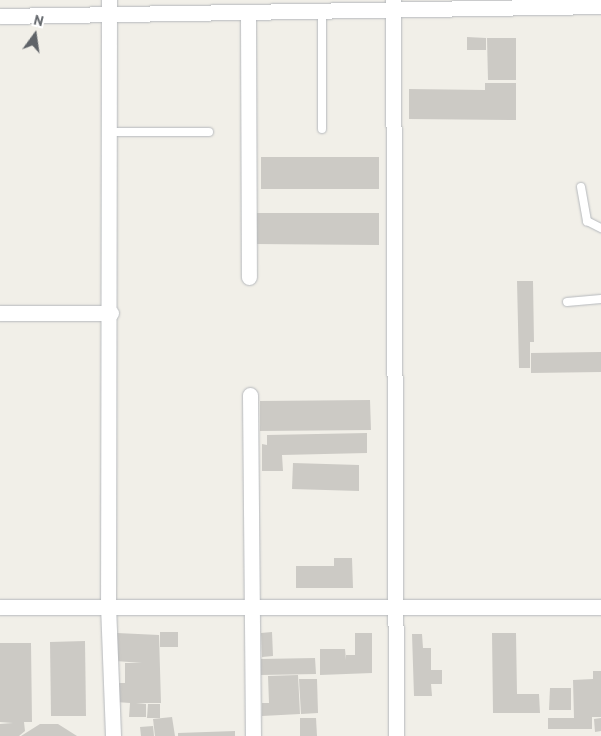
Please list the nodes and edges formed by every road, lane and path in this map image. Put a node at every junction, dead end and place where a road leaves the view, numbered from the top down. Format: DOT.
graph roads {
  1 [pos="393,5"];
  2 [pos="601,6"];
  3 [pos="109,7"];
  4 [pos="322,12"];
  5 [pos="248,14"];
  6 [pos="0,16"];
  7 [pos="322,129"];
  8 [pos="110,132"];
  9 [pos="209,132"];
  10 [pos="581,187"];
  11 [pos="601,228"];
  12 [pos="249,277"];
  13 [pos="601,299"];
  14 [pos="567,302"];
  15 [pos="0,313"];
  16 [pos="111,313"];
  17 [pos="250,395"];
  18 [pos="108,605"];
  19 [pos="0,607"];
  20 [pos="601,607"];
  21 [pos="395,609"];
  22 [pos="252,610"];
  23 [pos="113,736"];
  24 [pos="253,736"];
  25 [pos="396,736"];
  1 -- 2 [label="street"];
  1 -- 4 [label="street"];
  1 -- 21 [label="street"];
  3 -- 5 [label="street"];
  3 -- 6 [label="street"];
  3 -- 8 [label="street"];
  4 -- 5 [label="street"];
  4 -- 7 [label="lane"];
  5 -- 12 [label="street"];
  8 -- 9 [label="lane"];
  8 -- 16 [label="street"];
  10 -- 11 [label="lane"];
  13 -- 14 [label="lane"];
  15 -- 16 [label="street"];
  16 -- 18 [label="street"];
  17 -- 22 [label="street"];
  18 -- 19 [label="street"];
  18 -- 22 [label="street"];
  18 -- 23 [label="street"];
  20 -- 21 [label="street"];
  21 -- 22 [label="street"];
  21 -- 25 [label="street"];
  22 -- 24 [label="street"];
}
